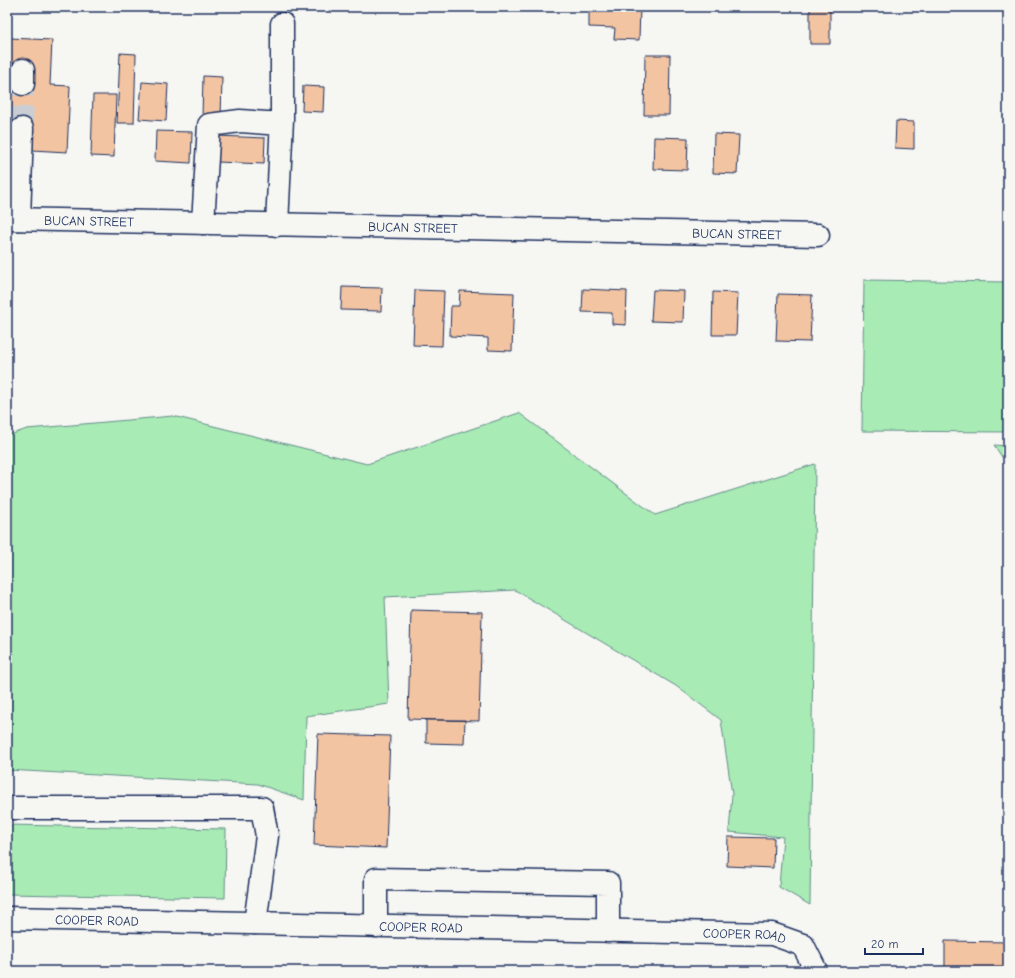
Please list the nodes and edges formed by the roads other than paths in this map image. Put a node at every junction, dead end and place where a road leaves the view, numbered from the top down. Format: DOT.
graph roads {
  1 [pos="282,24"];
  2 [pos="282,124"];
  3 [pos="22,129"];
  4 [pos="13,219"];
  5 [pos="203,223"];
  6 [pos="277,225"];
  7 [pos="818,236"];
  8 [pos="7,808"];
  9 [pos="7,918"];
  10 [pos="255,923"];
  11 [pos="376,926"];
  12 [pos="608,931"];
  13 [pos="816,971"];
  1 -- 2 [label="street"];
  2 -- 5 [label="street"];
  2 -- 6 [label="street"];
  3 -- 4 [label="street"];
  4 -- 5 [label="street, BUCAN STREET"];
  5 -- 6 [label="street, BUCAN STREET"];
  6 -- 7 [label="street, BUCAN STREET"];
  8 -- 10 [label="street"];
  9 -- 10 [label="street, COOPER ROAD"];
  10 -- 11 [label="street, COOPER ROAD"];
  11 -- 12 [label="street, COOPER ROAD"];
  11 -- 12 [label="street"];
  12 -- 13 [label="street, COOPER ROAD"];
}
